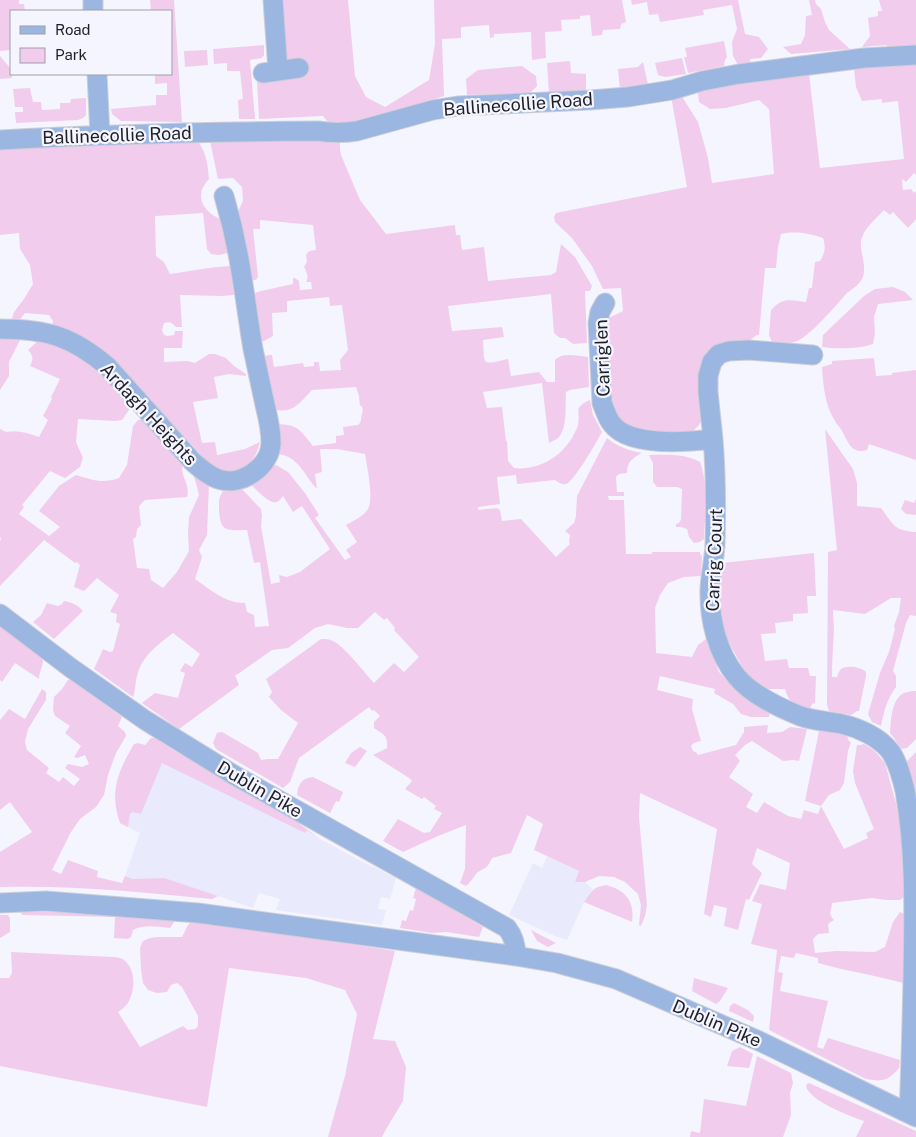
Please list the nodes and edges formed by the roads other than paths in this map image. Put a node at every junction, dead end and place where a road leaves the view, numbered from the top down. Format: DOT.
graph roads {
  1 [pos="273,0"];
  2 [pos="916,55"];
  3 [pos="300,68"];
  4 [pos="97,75"];
  5 [pos="100,135"];
  6 [pos="0,140"];
  7 [pos="224,196"];
  8 [pos="605,303"];
  9 [pos="0,329"];
  10 [pos="813,355"];
  11 [pos="713,439"];
  12 [pos="0,614"];
  13 [pos="0,903"];
  14 [pos="516,956"];
  15 [pos="912,1115"];
  1 -- 3 [label="street"];
  2 -- 5 [label="street, Ballinecollie Road"];
  4 -- 5 [label="street"];
  5 -- 6 [label="street, Ballinecollie Road"];
  7 -- 9 [label="street, Ardagh Heights"];
  8 -- 11 [label="street, Carriglen"];
  10 -- 11 [label="street"];
  11 -- 15 [label="street, Carrig Court"];
  12 -- 14 [label="street, Dublin Pike"];
  13 -- 14 [label="street, Dublin Pike"];
  14 -- 15 [label="street, Dublin Pike"];
}
